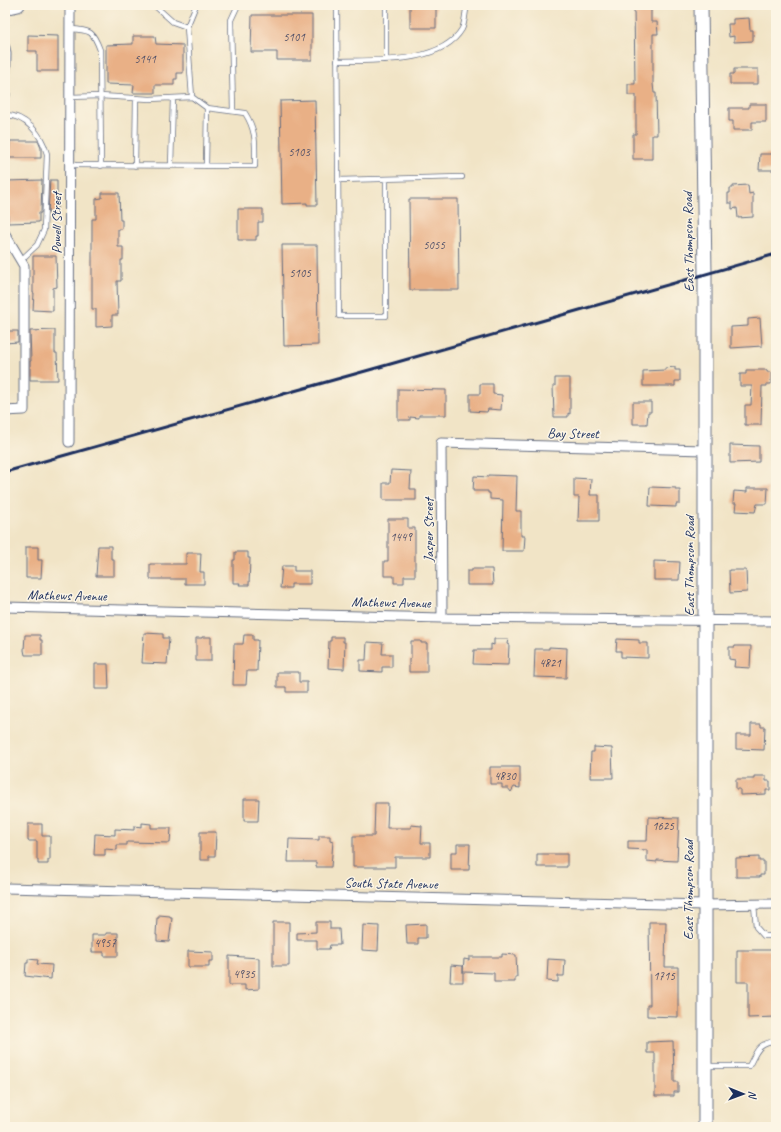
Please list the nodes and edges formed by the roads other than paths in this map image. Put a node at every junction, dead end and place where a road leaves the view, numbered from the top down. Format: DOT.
graph roads {
  1 [pos="18,5"];
  2 [pos="70,5"];
  3 [pos="154,5"];
  4 [pos="196,5"];
  5 [pos="238,5"];
  6 [pos="337,5"];
  7 [pos="386,5"];
  8 [pos="467,5"];
  9 [pos="701,5"];
  10 [pos="5,8"];
  11 [pos="187,27"];
  12 [pos="70,28"];
  13 [pos="5,48"];
  14 [pos="386,60"];
  15 [pos="337,61"];
  16 [pos="5,95"];
  17 [pos="100,96"];
  18 [pos="70,97"];
  19 [pos="192,97"];
  20 [pos="136,98"];
  21 [pos="173,98"];
  22 [pos="207,108"];
  23 [pos="233,111"];
  24 [pos="5,115"];
  25 [pos="70,165"];
  26 [pos="101,166"];
  27 [pos="135,166"];
  28 [pos="171,166"];
  29 [pos="206,166"];
  30 [pos="462,177"];
  31 [pos="386,179"];
  32 [pos="338,180"];
  33 [pos="5,234"];
  34 [pos="21,260"];
  35 [pos="5,411"];
  36 [pos="69,442"];
  37 [pos="441,443"];
  38 [pos="704,450"];
  39 [pos="5,607"];
  40 [pos="442,618"];
  41 [pos="705,621"];
  42 [pos="776,622"];
  43 [pos="5,888"];
  44 [pos="776,904"];
  45 [pos="704,905"];
  46 [pos="754,905"];
  47 [pos="776,936"];
  48 [pos="776,1041"];
  49 [pos="704,1066"];
  50 [pos="705,1127"];
  1 -- 10 [label="main road"];
  2 -- 12 [label="street, Powell Street"];
  3 -- 11 [label="lane"];
  4 -- 11 [label="lane"];
  5 -- 23 [label="lane"];
  6 -- 15 [label="lane"];
  7 -- 14 [label="lane"];
  8 -- 14 [label="lane"];
  9 -- 38 [label="main road, East Thompson Road"];
  11 -- 19 [label="lane"];
  12 -- 17 [label="lane"];
  12 -- 18 [label="street, Powell Street"];
  13 -- 16 [label="street"];
  14 -- 15 [label="lane"];
  15 -- 32 [label="lane"];
  17 -- 18 [label="lane"];
  17 -- 20 [label="lane"];
  17 -- 26 [label="lane"];
  18 -- 25 [label="street, Powell Street"];
  19 -- 21 [label="lane"];
  19 -- 22 [label="lane"];
  20 -- 21 [label="lane"];
  20 -- 27 [label="lane"];
  21 -- 28 [label="lane"];
  22 -- 23 [label="lane"];
  22 -- 29 [label="lane"];
  23 -- 29 [label="lane"];
  24 -- 34 [label="lane"];
  25 -- 26 [label="lane"];
  25 -- 36 [label="street, Powell Street"];
  26 -- 27 [label="lane"];
  27 -- 28 [label="lane"];
  28 -- 29 [label="lane"];
  30 -- 31 [label="lane"];
  31 -- 32 [label="lane"];
  31 -- 32 [label="lane"];
  33 -- 34 [label="street"];
  34 -- 35 [label="street"];
  37 -- 38 [label="street, Bay Street"];
  37 -- 40 [label="street, Jasper Street"];
  38 -- 41 [label="main road, East Thompson Road"];
  39 -- 40 [label="street, Mathews Avenue"];
  40 -- 41 [label="street, Mathews Avenue"];
  41 -- 42 [label="street, Mathews Avenue"];
  41 -- 45 [label="main road, East Thompson Road"];
  43 -- 45 [label="street, South State Avenue"];
  44 -- 46 [label="street, South State Avenue"];
  45 -- 46 [label="street, South State Avenue"];
  45 -- 49 [label="main road, East Thompson Road"];
  46 -- 47 [label="lane"];
  48 -- 49 [label="lane"];
  49 -- 50 [label="main road, East Thompson Road"];
}
